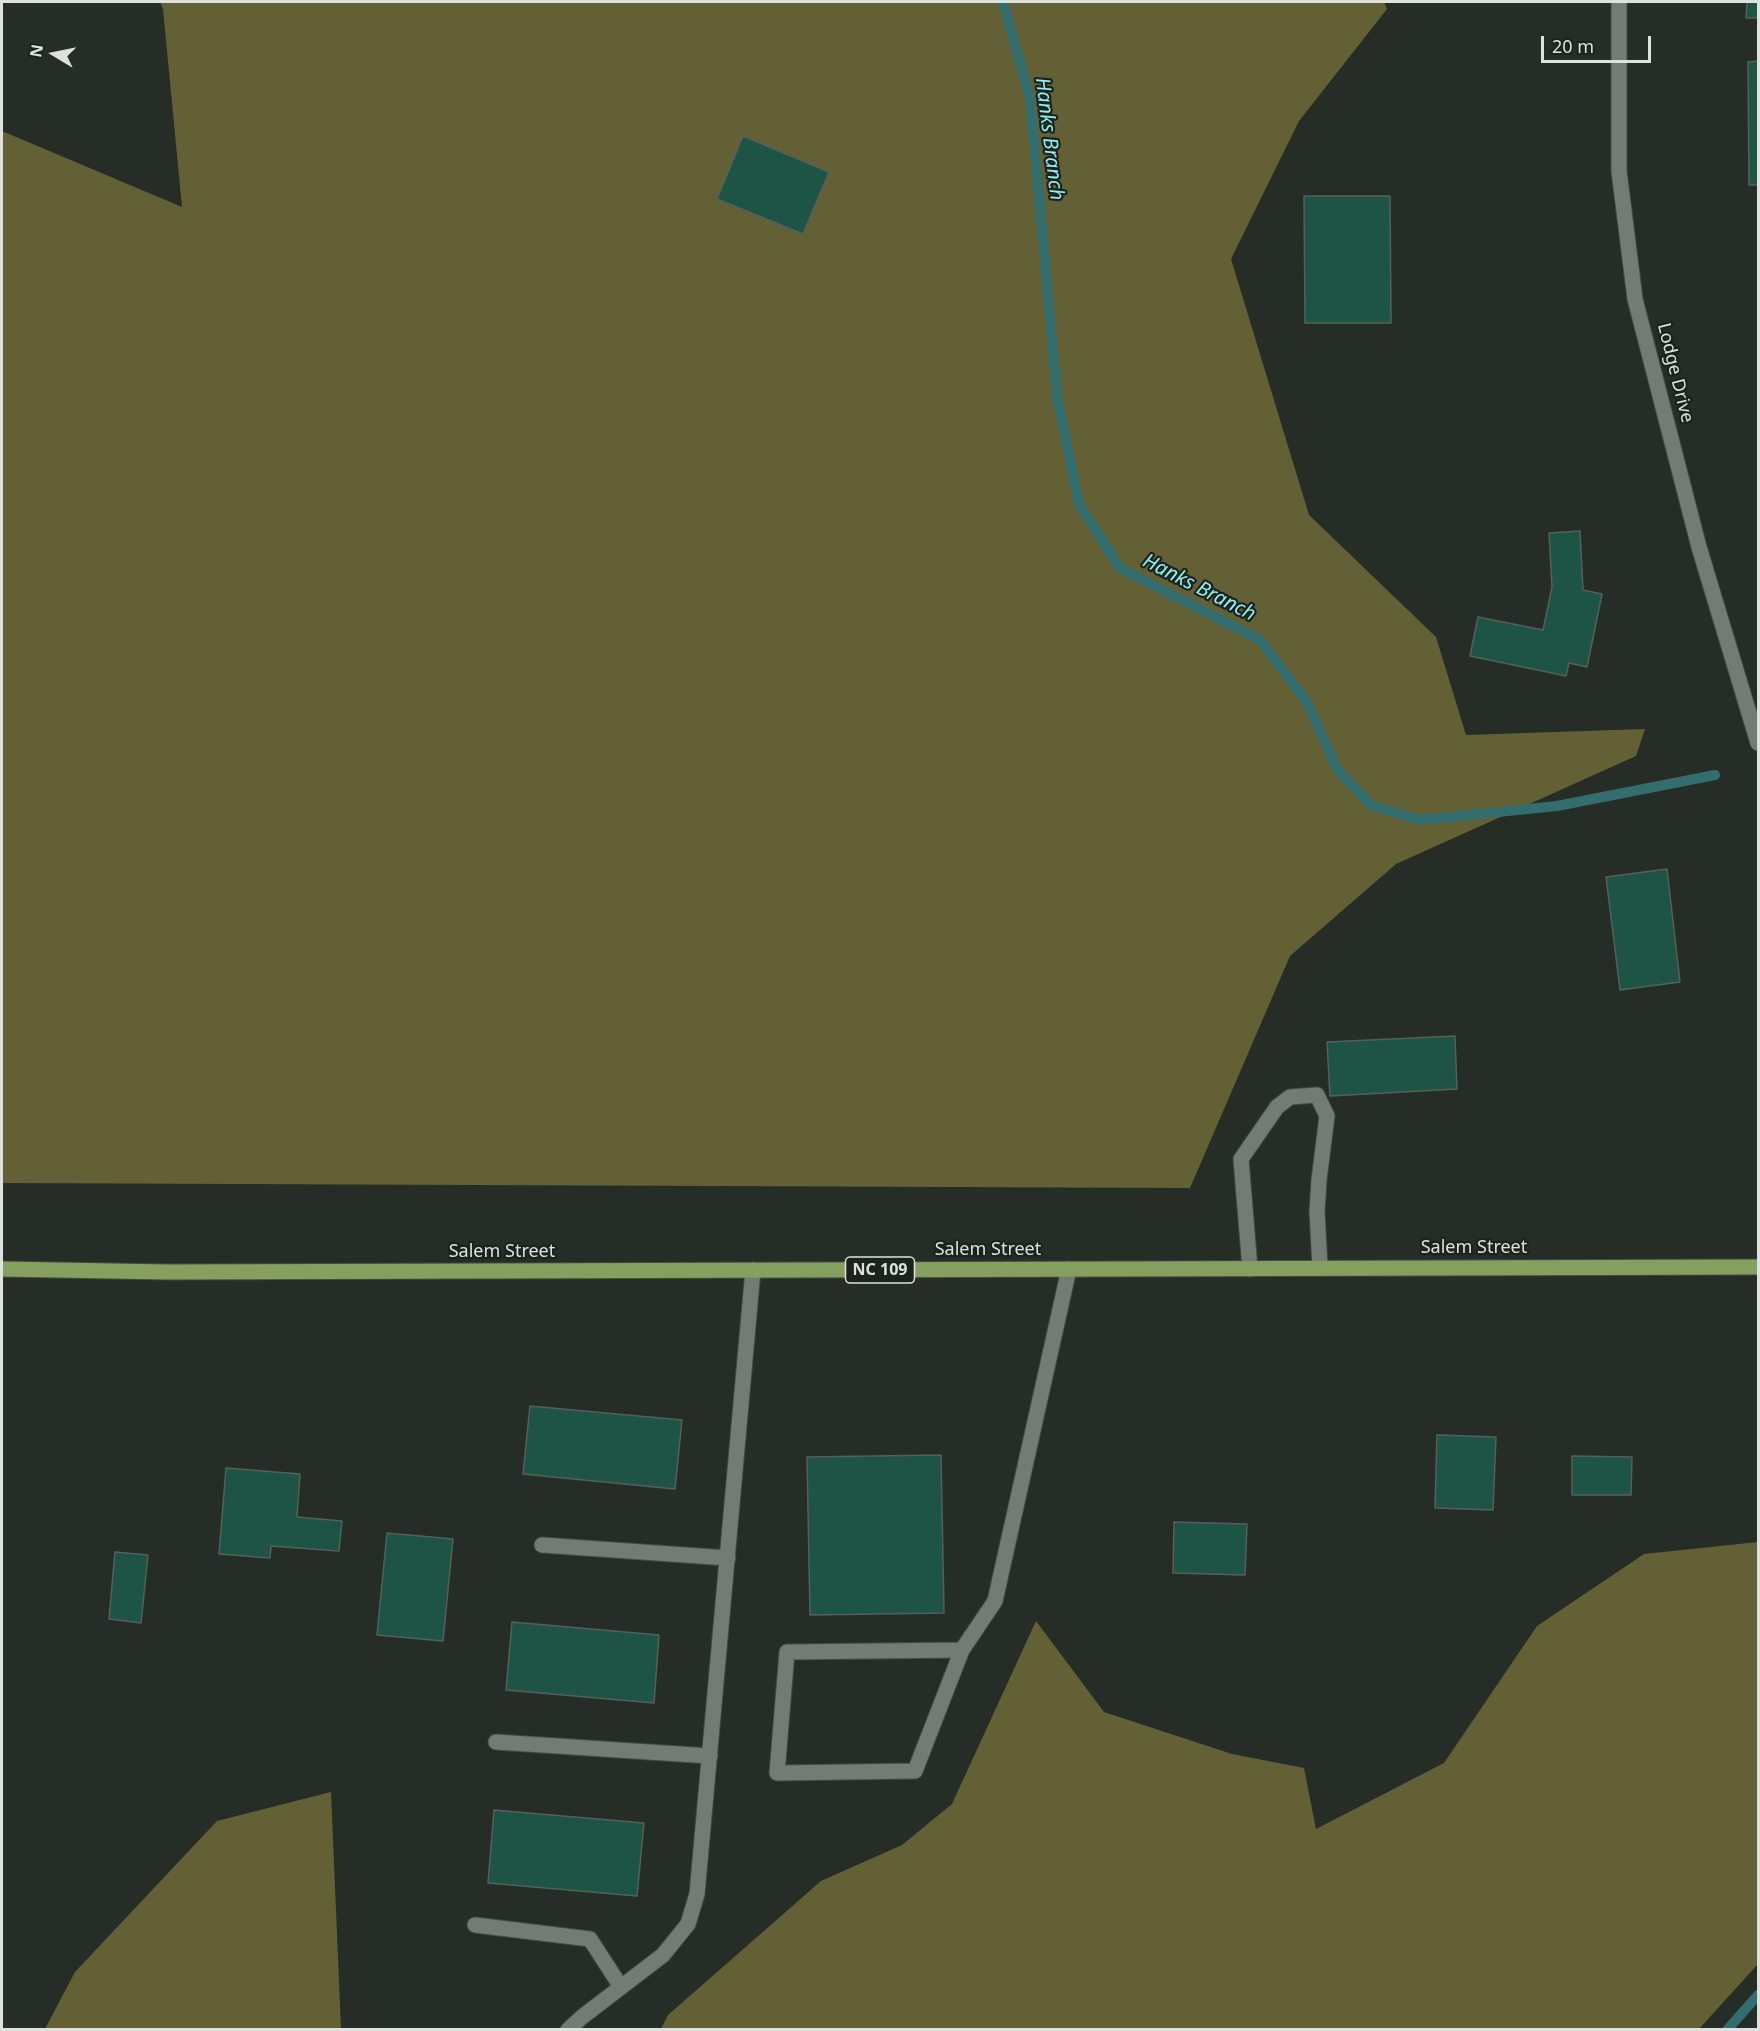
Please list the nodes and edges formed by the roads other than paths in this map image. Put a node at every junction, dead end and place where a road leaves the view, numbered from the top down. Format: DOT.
graph roads {
  1 [pos="1619,2"];
  2 [pos="1758,743"];
  3 [pos="1758,1267"];
  4 [pos="1320,1268"];
  5 [pos="2,1269"];
  6 [pos="1069,1269"];
  7 [pos="1250,1269"];
  8 [pos="753,1270"];
  9 [pos="543,1545"];
  10 [pos="728,1558"];
  11 [pos="962,1650"];
  12 [pos="496,1742"];
  13 [pos="710,1756"];
  14 [pos="475,1925"];
  15 [pos="621,1987"];
  16 [pos="568,2030"];
  1 -- 2 [label="street, Lodge Drive"];
  3 -- 4 [label="main road, Salem Street / NC 109"];
  4 -- 7 [label="main road, Salem Street / NC 109"];
  4 -- 7 [label="street"];
  5 -- 8 [label="main road, Salem Street / NC 109"];
  6 -- 7 [label="main road, Salem Street / NC 109"];
  6 -- 8 [label="main road, Salem Street / NC 109"];
  6 -- 11 [label="street"];
  8 -- 10 [label="street"];
  9 -- 10 [label="street"];
  10 -- 13 [label="street"];
  11 -- 11 [label="street"];
  12 -- 13 [label="street"];
  13 -- 15 [label="street"];
  14 -- 15 [label="street"];
  15 -- 16 [label="street"];
}
